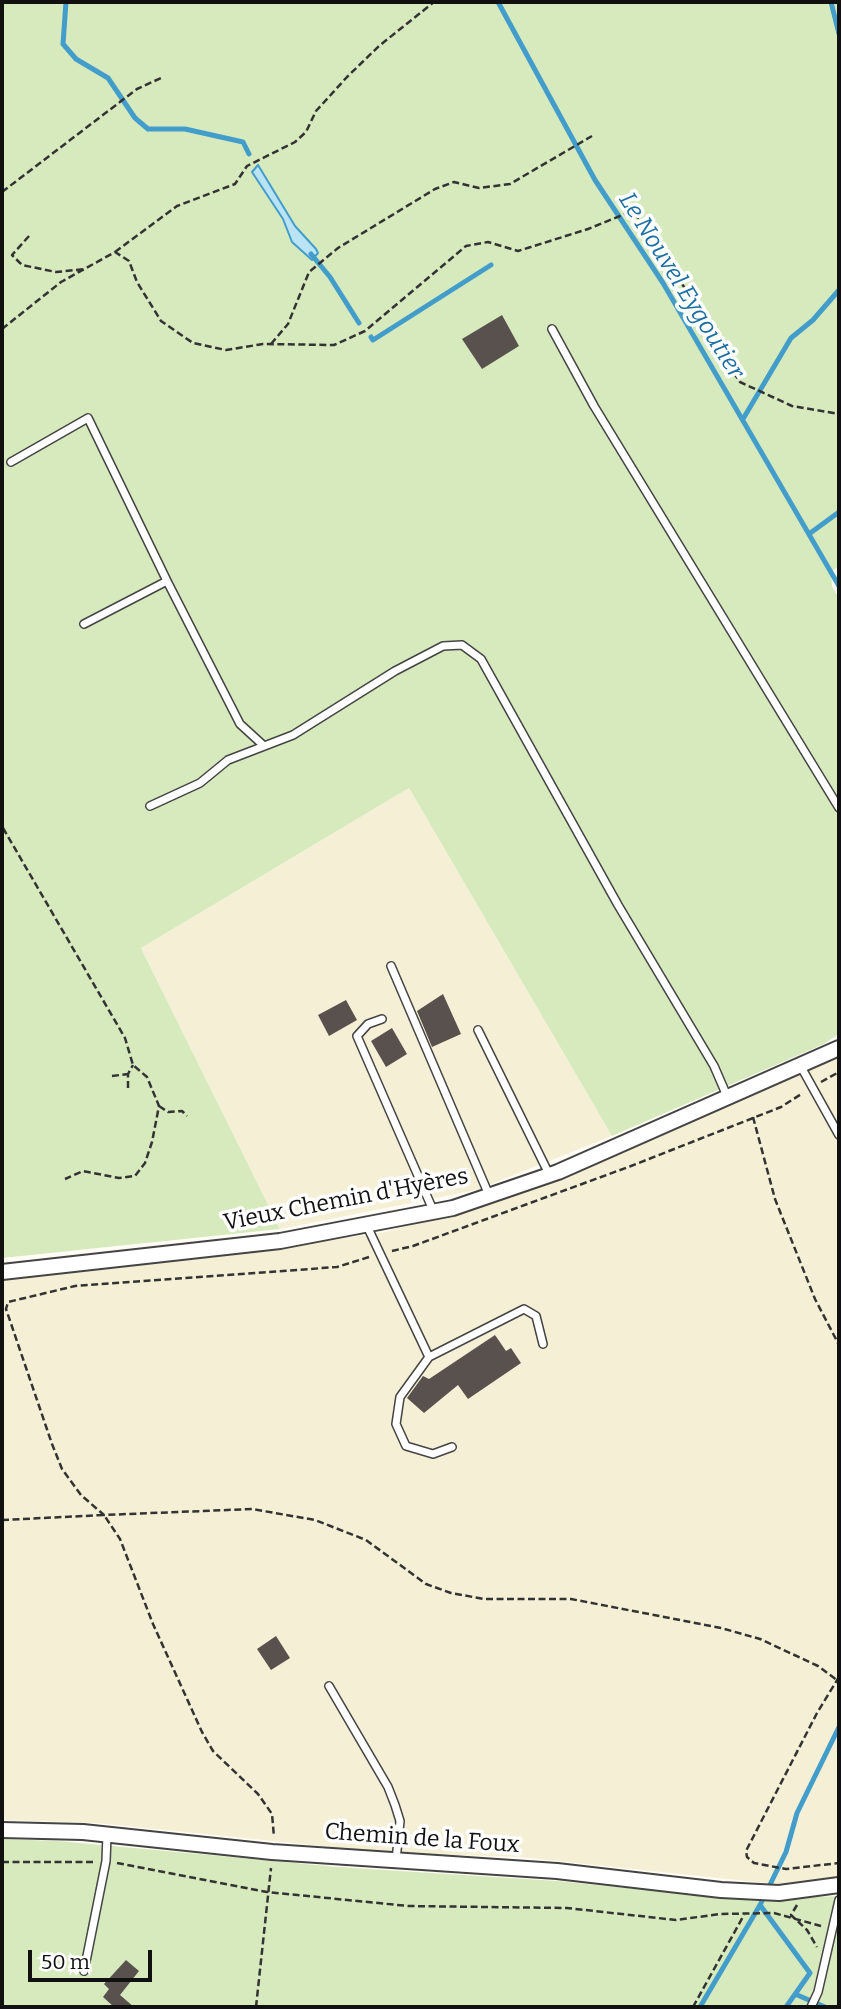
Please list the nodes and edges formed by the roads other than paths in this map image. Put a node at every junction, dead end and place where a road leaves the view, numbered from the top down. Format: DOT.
graph roads {
  1 [pos="552,329"];
  2 [pos="11,462"];
  3 [pos="167,581"];
  4 [pos="84,624"];
  5 [pos="264,745"];
  6 [pos="150,807"];
  7 [pos="839,808"];
  8 [pos="391,967"];
  9 [pos="382,1019"];
  10 [pos="478,1030"];
  11 [pos="839,1048"];
  12 [pos="800,1065"];
  13 [pos="727,1096"];
  14 [pos="839,1135"];
  15 [pos="549,1174"];
  16 [pos="489,1195"];
  17 [pos="433,1210"];
  18 [pos="366,1223"];
  19 [pos="2,1272"];
  20 [pos="543,1345"];
  21 [pos="429,1357"];
  22 [pos="452,1447"];
  23 [pos="329,1686"];
  24 [pos="2,1830"];
  25 [pos="107,1835"];
  26 [pos="396,1861"];
  27 [pos="839,1885"];
  28 [pos="839,1900"];
  29 [pos="84,1971"];
  30 [pos="811,2007"];
  1 -- 7 [label="lane"];
  2 -- 3 [label="lane"];
  3 -- 4 [label="lane"];
  3 -- 5 [label="lane"];
  5 -- 6 [label="lane"];
  5 -- 13 [label="lane"];
  8 -- 16 [label="lane"];
  9 -- 17 [label="lane"];
  10 -- 15 [label="lane"];
  11 -- 12 [label="street, Vieux Chemin d'Hyères"];
  12 -- 13 [label="street, Vieux Chemin d'Hyères"];
  12 -- 14 [label="lane"];
  13 -- 15 [label="street, Vieux Chemin d'Hyères"];
  15 -- 16 [label="street, Vieux Chemin d'Hyères"];
  16 -- 17 [label="street, Vieux Chemin d'Hyères"];
  17 -- 18 [label="street, Vieux Chemin d'Hyères"];
  18 -- 19 [label="street, Vieux Chemin d'Hyères"];
  18 -- 21 [label="lane"];
  20 -- 21 [label="lane"];
  21 -- 22 [label="lane"];
  23 -- 26 [label="lane"];
  24 -- 25 [label="street, Chemin de la Foux"];
  25 -- 26 [label="street, Chemin de la Foux"];
  25 -- 29 [label="lane"];
  26 -- 27 [label="street, Chemin de la Foux"];
  28 -- 30 [label="lane"];
}
